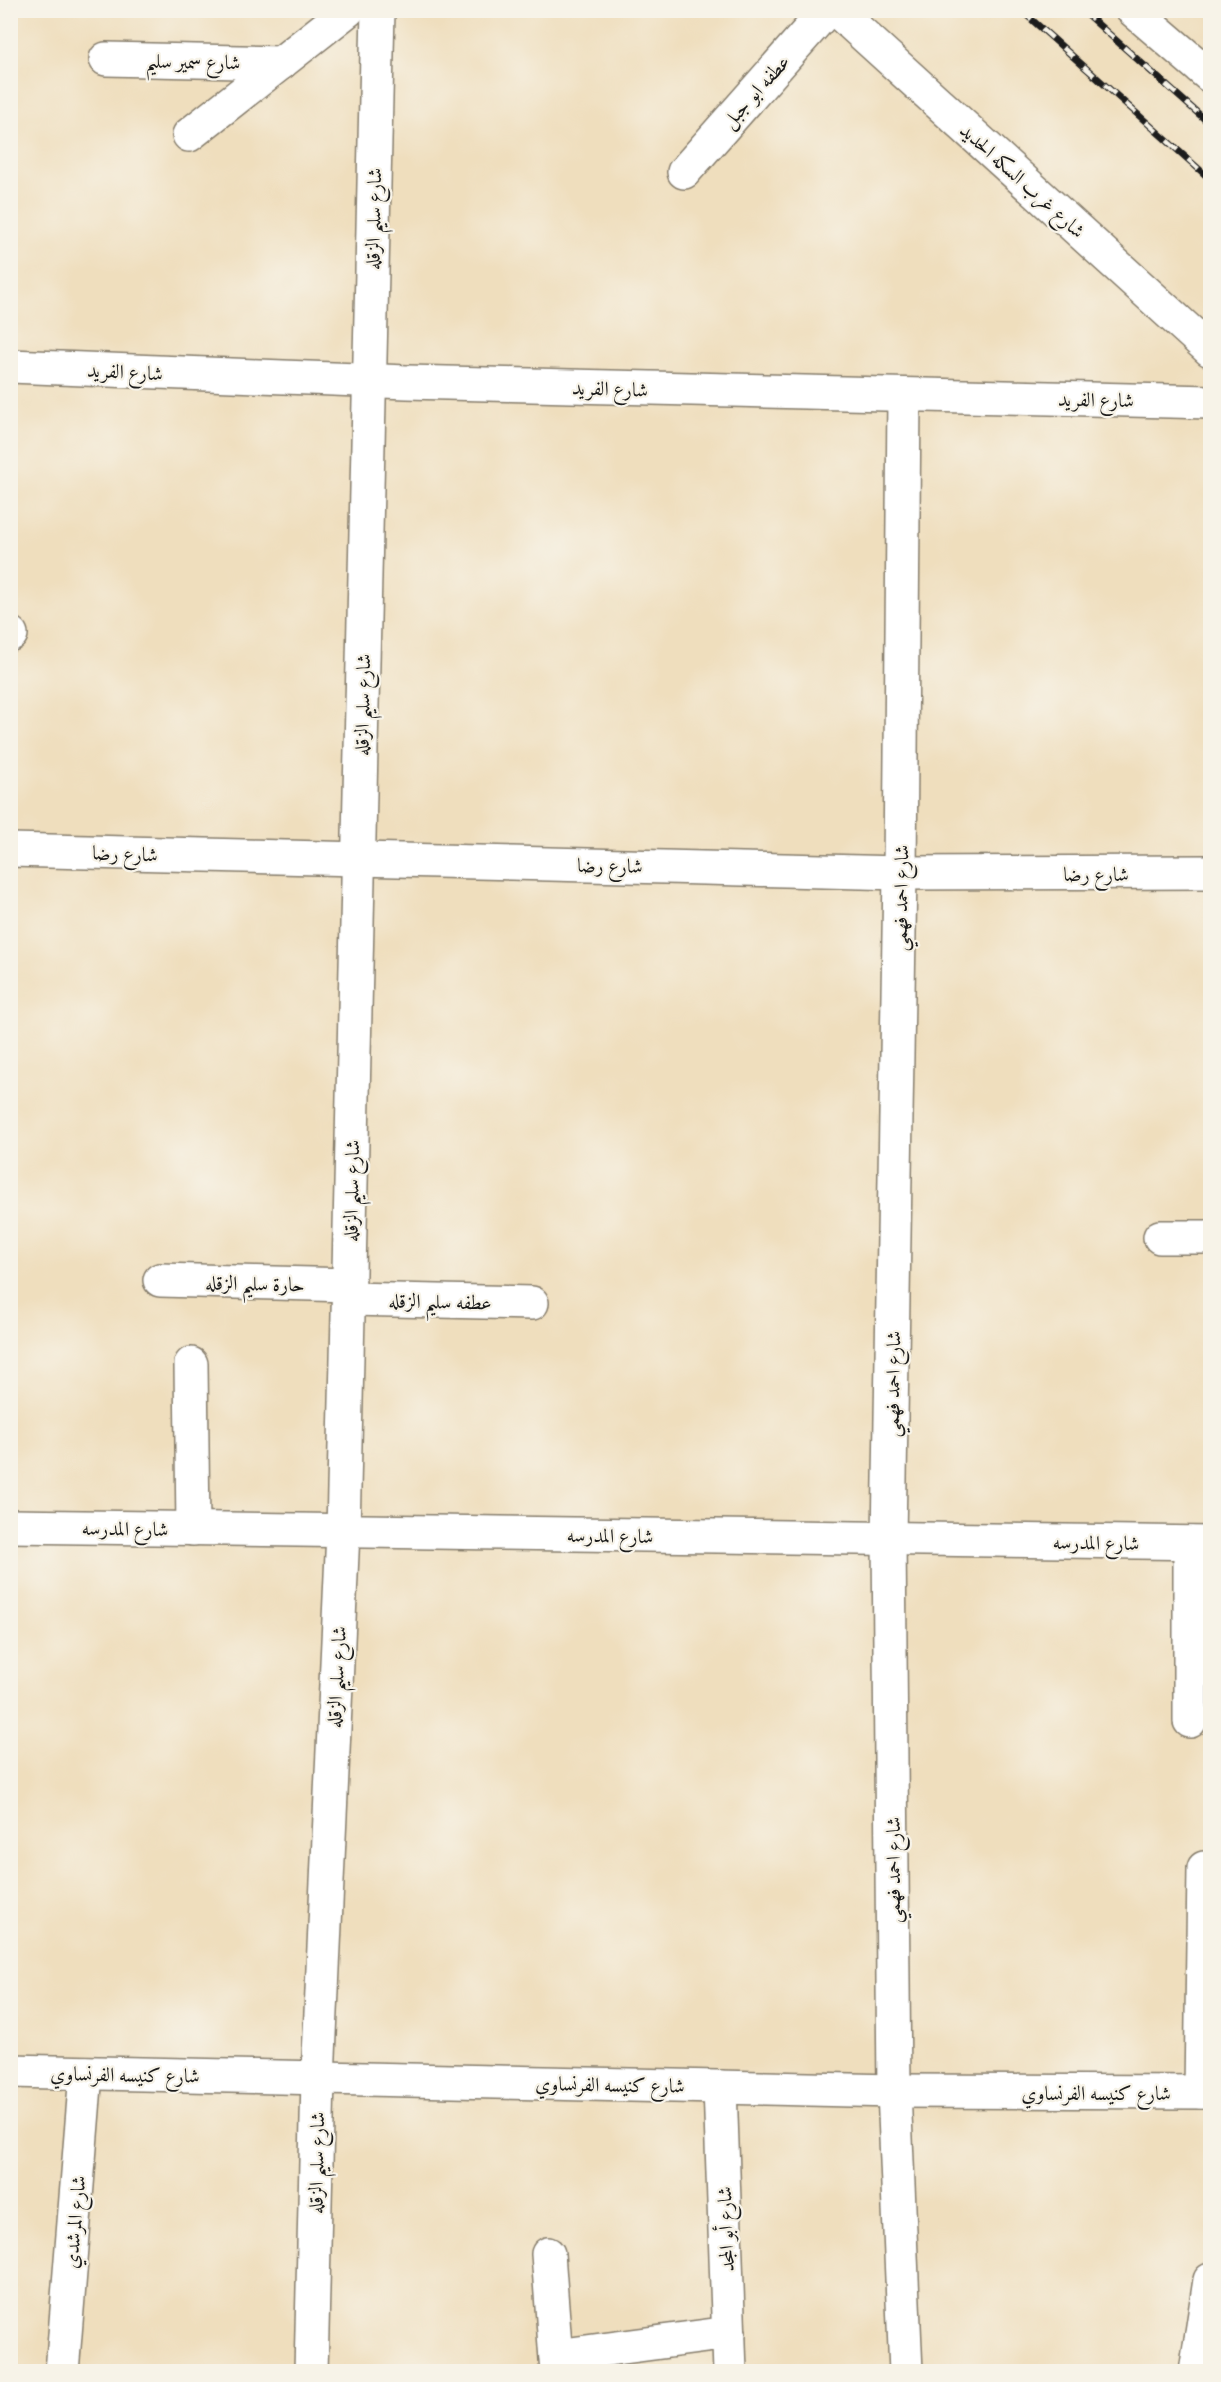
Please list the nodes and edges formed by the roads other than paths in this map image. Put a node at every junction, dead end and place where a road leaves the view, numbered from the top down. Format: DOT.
graph roads {
  1 [pos="348,10"];
  2 [pos="378,10"];
  3 [pos="827,10"];
  4 [pos="836,10"];
  5 [pos="1142,14"];
  6 [pos="106,59"];
  7 [pos="281,63"];
  8 [pos="1210,76"];
  9 [pos="189,135"];
  10 [pos="684,172"];
  11 [pos="1210,350"];
  12 [pos="10,366"];
  13 [pos="369,381"];
  14 [pos="904,396"];
  15 [pos="1210,402"];
  16 [pos="10,849"];
  17 [pos="358,859"];
  18 [pos="1210,872"];
  19 [pos="900,873"];
  20 [pos="1160,1237"];
  21 [pos="1210,1237"];
  22 [pos="160,1280"];
  23 [pos="349,1292"];
  24 [pos="532,1303"];
  25 [pos="191,1364"];
  26 [pos="10,1526"];
  27 [pos="193,1529"];
  28 [pos="343,1532"];
  29 [pos="889,1539"];
  30 [pos="1200,1543"];
  31 [pos="1190,1721"];
  32 [pos="1204,1868"];
  33 [pos="10,2071"];
  34 [pos="86,2073"];
  35 [pos="318,2078"];
  36 [pos="720,2087"];
  37 [pos="894,2091"];
  38 [pos="1206,2092"];
  39 [pos="548,2254"];
  40 [pos="1210,2289"];
  41 [pos="729,2333"];
  42 [pos="557,2364"];
  43 [pos="62,2372"];
  44 [pos="311,2372"];
  45 [pos="730,2372"];
  46 [pos="906,2372"];
  47 [pos="1196,2372"];
  1 -- 7 [label="street, شارع سمير سليم"];
  2 -- 13 [label="street, شارع سليم الزقله"];
  3 -- 10 [label="street, عطفه ابو جبل"];
  4 -- 11 [label="street, شارع غرب السكه الحديد"];
  5 -- 8 [label="street"];
  6 -- 7 [label="street, شارع سمير سليم"];
  7 -- 9 [label="street, شارع سمير سليم"];
  12 -- 13 [label="street, شارع الفريد"];
  13 -- 14 [label="street, شارع الفريد"];
  13 -- 17 [label="street, شارع سليم الزقله"];
  14 -- 15 [label="street, شارع الفريد"];
  14 -- 19 [label="street, شارع احمد فهمي"];
  16 -- 17 [label="street, شارع رضا"];
  17 -- 19 [label="street, شارع رضا"];
  17 -- 23 [label="street, شارع سليم الزقله"];
  18 -- 19 [label="street, شارع رضا"];
  19 -- 29 [label="street, شارع احمد فهمي"];
  20 -- 21 [label="street"];
  22 -- 23 [label="street, حارة سليم الزقله"];
  23 -- 24 [label="street, عطفه سليم الزقله"];
  23 -- 28 [label="street, شارع سليم الزقله"];
  25 -- 27 [label="street"];
  26 -- 27 [label="street, شارع المدرسه"];
  27 -- 28 [label="street, شارع المدرسه"];
  28 -- 29 [label="street, شارع المدرسه"];
  28 -- 35 [label="street, شارع سليم الزقله"];
  29 -- 30 [label="street, شارع المدرسه"];
  29 -- 37 [label="street, شارع احمد فهمي"];
  30 -- 31 [label="street"];
  32 -- 38 [label="street"];
  33 -- 34 [label="street, شارع كنيسه الفرنساوي"];
  34 -- 35 [label="street, شارع كنيسه الفرنساوي"];
  34 -- 43 [label="street, شارع المرشدي"];
  35 -- 36 [label="street, شارع كنيسه الفرنساوي"];
  35 -- 44 [label="street, شارع سليم الزقله"];
  36 -- 37 [label="street, شارع كنيسه الفرنساوي"];
  36 -- 41 [label="street, شارع أبو المجد"];
  37 -- 38 [label="street, شارع كنيسه الفرنساوي"];
  37 -- 46 [label="street, شارع احمد فهمي"];
  39 -- 42 [label="street"];
  40 -- 47 [label="street"];
  41 -- 42 [label="street"];
  41 -- 45 [label="street, شارع أبو المجد"];
}
